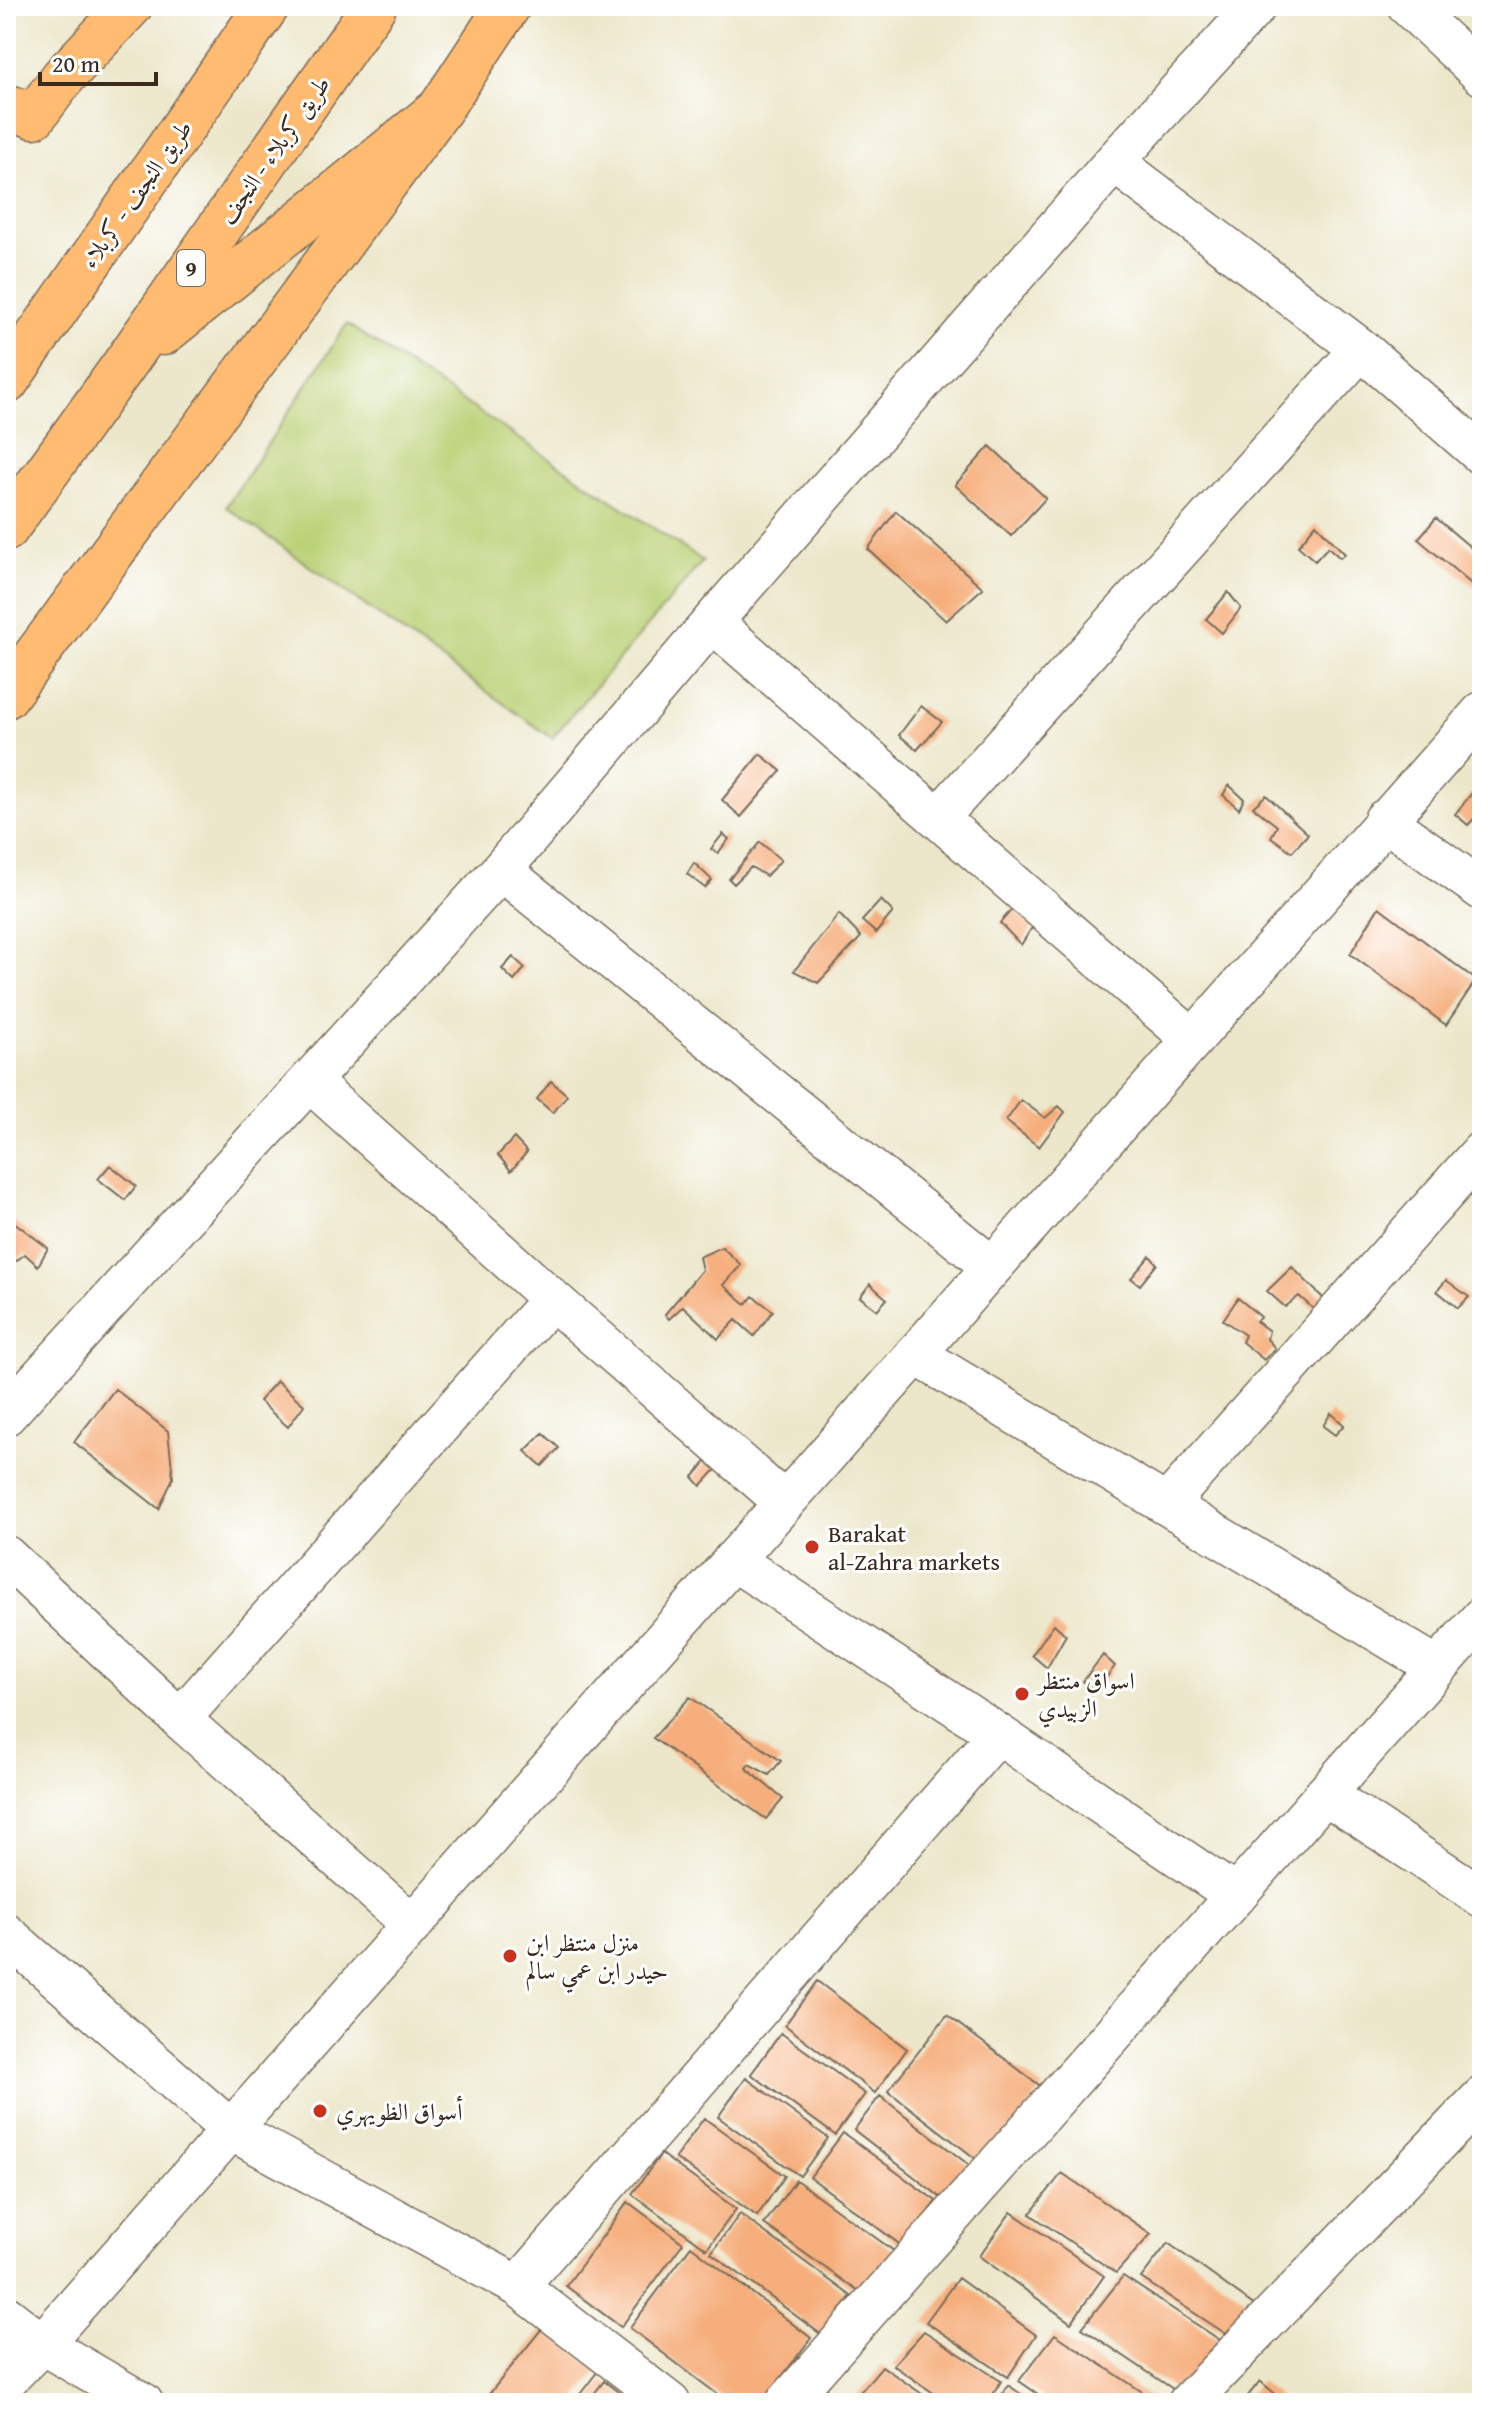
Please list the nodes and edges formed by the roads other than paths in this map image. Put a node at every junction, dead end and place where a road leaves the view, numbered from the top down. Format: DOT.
graph roads {
  1 [pos="130,6"];
  2 [pos="267,6"];
  3 [pos="374,6"];
  4 [pos="508,6"];
  5 [pos="1256,6"];
  6 [pos="1408,6"];
  7 [pos="1482,75"];
  8 [pos="6,106"];
  9 [pos="440,109"];
  10 [pos="1114,162"];
  11 [pos="1361,349"];
  12 [pos="124,365"];
  13 [pos="6,382"];
  14 [pos="1482,455"];
  15 [pos="6,529"];
  16 [pos="712,622"];
  17 [pos="6,696"];
  18 [pos="1482,712"];
  19 [pos="938,818"];
  20 [pos="1384,820"];
  21 [pos="501,870"];
  22 [pos="1482,890"];
  23 [pos="1192,1039"];
  24 [pos="309,1081"];
  25 [pos="1482,1151"];
  26 [pos="991,1266"];
  27 [pos="552,1299"];
  28 [pos="915,1354"];
  29 [pos="6,1415"];
  30 [pos="784,1502"];
  31 [pos="1167,1504"];
  32 [pos="6,1556"];
  33 [pos="733,1560"];
  34 [pos="1482,1617"];
  35 [pos="1437,1667"];
  36 [pos="180,1719"];
  37 [pos="998,1734"];
  38 [pos="1325,1794"];
  39 [pos="1235,1895"];
  40 [pos="1482,1897"];
  41 [pos="412,1924"];
  42 [pos="6,1934"];
  43 [pos="1482,2097"];
  44 [pos="231,2130"];
  45 [pos="518,2286"];
  46 [pos="6,2316"];
  47 [pos="42,2344"];
  48 [pos="6,2380"];
  49 [pos="143,2403"];
  50 [pos="670,2403"];
  51 [pos="786,2403"];
  52 [pos="1188,2403"];
  1 -- 8 [label="main road"];
  2 -- 13 [label="main road, طريق النجف - کربلاء"];
  3 -- 12 [label="main road, طريق کربلاء - النجف / 9"];
  4 -- 9 [label="main road"];
  5 -- 10 [label="street"];
  6 -- 7 [label="street"];
  9 -- 12 [label="main road"];
  9 -- 17 [label="main road"];
  10 -- 11 [label="street"];
  10 -- 16 [label="street"];
  11 -- 14 [label="street"];
  11 -- 19 [label="street"];
  12 -- 15 [label="main road, طريق کربلاء - النجف / 9"];
  16 -- 19 [label="street"];
  16 -- 21 [label="street"];
  18 -- 20 [label="street"];
  19 -- 23 [label="street"];
  20 -- 22 [label="street"];
  20 -- 23 [label="street"];
  21 -- 24 [label="street"];
  21 -- 26 [label="street"];
  23 -- 26 [label="street"];
  24 -- 27 [label="street"];
  24 -- 29 [label="street"];
  25 -- 31 [label="street"];
  26 -- 28 [label="street"];
  27 -- 30 [label="street"];
  27 -- 36 [label="street"];
  28 -- 30 [label="street"];
  28 -- 31 [label="street"];
  30 -- 33 [label="street"];
  31 -- 35 [label="street"];
  32 -- 36 [label="street"];
  33 -- 37 [label="street"];
  33 -- 41 [label="street"];
  34 -- 35 [label="street"];
  35 -- 38 [label="street"];
  36 -- 41 [label="street"];
  37 -- 39 [label="street"];
  37 -- 45 [label="street"];
  38 -- 39 [label="street"];
  38 -- 40 [label="street"];
  39 -- 51 [label="street"];
  41 -- 44 [label="street"];
  42 -- 44 [label="street"];
  43 -- 52 [label="street"];
  44 -- 45 [label="street"];
  44 -- 47 [label="street"];
  45 -- 50 [label="street"];
  46 -- 47 [label="street"];
  47 -- 48 [label="street"];
  47 -- 49 [label="street"];
}
